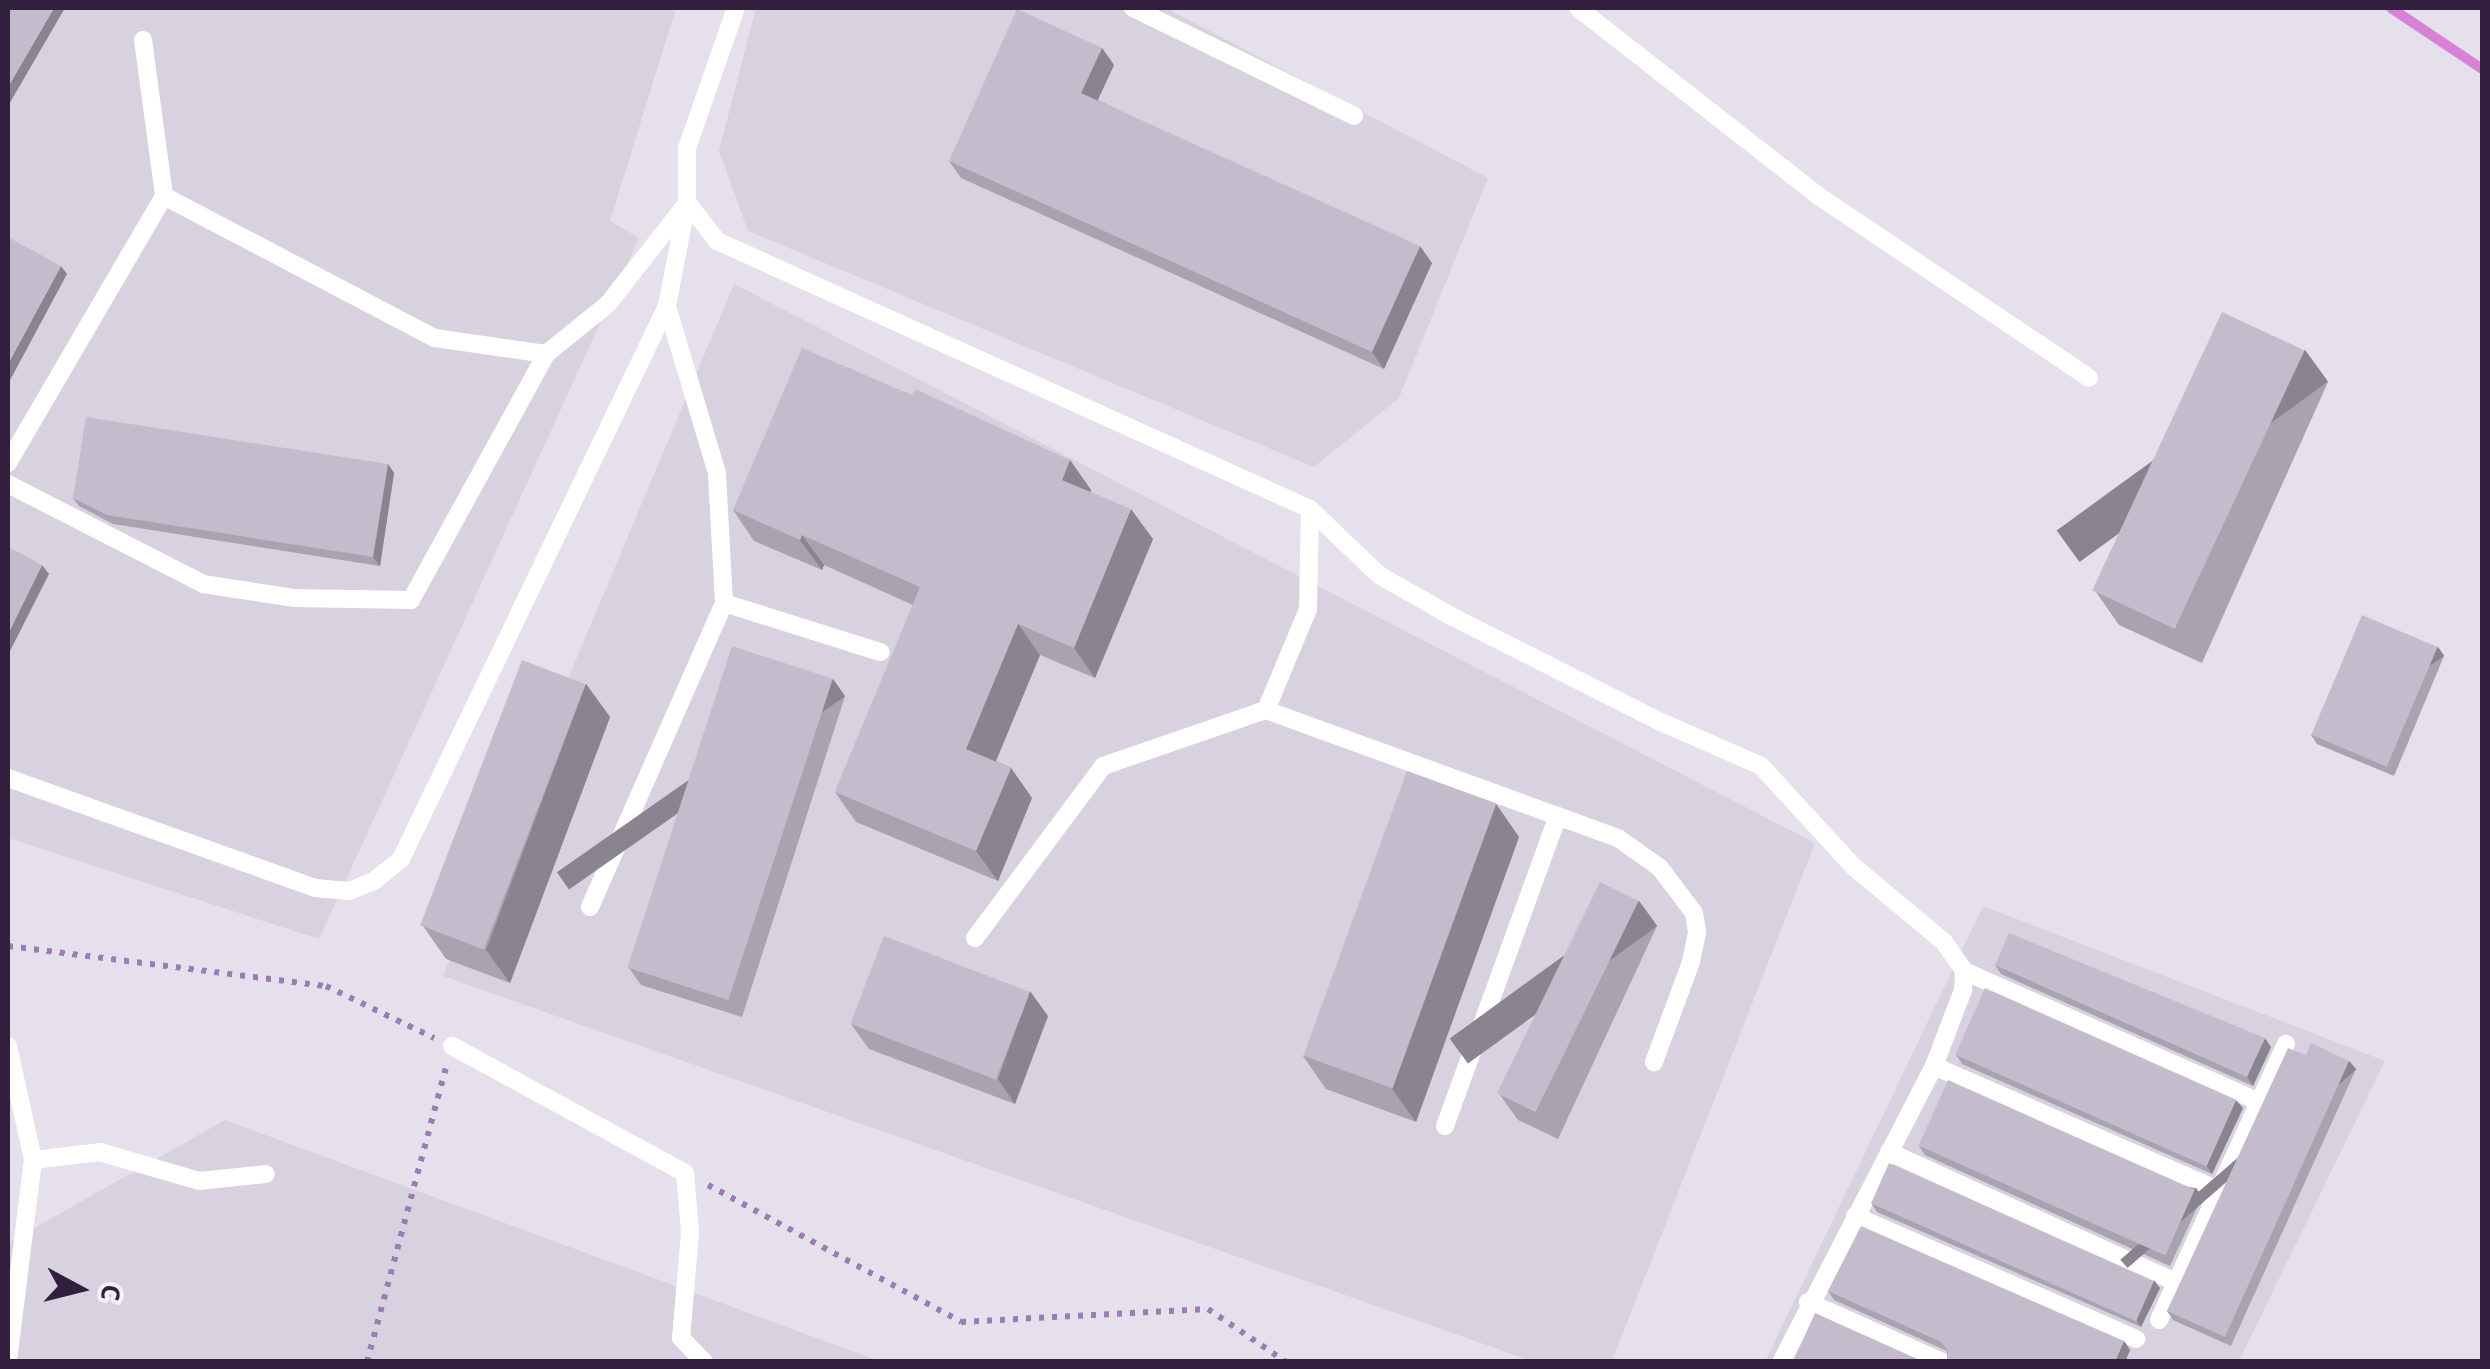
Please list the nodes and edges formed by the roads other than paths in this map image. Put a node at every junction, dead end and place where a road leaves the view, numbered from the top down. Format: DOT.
graph roads {
  1 [pos="736,8"];
  2 [pos="1133,8"];
  3 [pos="1578,8"];
  4 [pos="143,40"];
  5 [pos="1354,116"];
  6 [pos="164,196"];
  7 [pos="687,202"];
  8 [pos="667,306"];
  9 [pos="546,354"];
  10 [pos="2089,378"];
  11 [pos="8,463"];
  12 [pos="8,484"];
  13 [pos="1310,509"];
  14 [pos="724,602"];
  15 [pos="880,652"];
  16 [pos="1266,710"];
  17 [pos="8,778"];
  18 [pos="1558,816"];
  19 [pos="590,907"];
  20 [pos="975,938"];
  21 [pos="1964,970"];
  22 [pos="2286,1044"];
  23 [pos="8,1046"];
  24 [pos="452,1046"];
  25 [pos="1654,1062"];
  26 [pos="1934,1066"];
  27 [pos="2259,1102"];
  28 [pos="1445,1126"];
  29 [pos="1889,1152"];
  30 [pos="33,1160"];
  31 [pos="266,1174"];
  32 [pos="2218,1190"];
  33 [pos="1855,1216"];
  34 [pos="2176,1282"];
  35 [pos="1808,1302"];
  36 [pos="2159,1320"];
  37 [pos="2136,1340"];
  38 [pos="8,1361"];
  39 [pos="704,1362"];
  40 [pos="1780,1362"];
  41 [pos="1942,1362"];
  1 -- 7 [label="lane"];
  2 -- 5 [label="lane"];
  3 -- 10 [label="lane"];
  4 -- 6 [label="lane"];
  6 -- 9 [label="lane"];
  6 -- 11 [label="lane"];
  7 -- 8 [label="lane"];
  7 -- 9 [label="lane"];
  7 -- 13 [label="lane"];
  8 -- 14 [label="lane"];
  8 -- 17 [label="lane"];
  9 -- 12 [label="lane"];
  13 -- 16 [label="lane"];
  13 -- 21 [label="lane"];
  14 -- 15 [label="lane"];
  14 -- 19 [label="lane"];
  16 -- 18 [label="lane"];
  16 -- 20 [label="lane"];
  18 -- 25 [label="lane"];
  18 -- 28 [label="lane"];
  21 -- 26 [label="lane"];
  21 -- 27 [label="lane"];
  22 -- 27 [label="lane"];
  23 -- 30 [label="lane"];
  24 -- 39 [label="lane"];
  26 -- 29 [label="lane"];
  26 -- 32 [label="lane"];
  27 -- 32 [label="lane"];
  29 -- 33 [label="lane"];
  29 -- 34 [label="lane"];
  30 -- 31 [label="lane"];
  30 -- 38 [label="lane"];
  32 -- 34 [label="lane"];
  33 -- 35 [label="lane"];
  33 -- 37 [label="lane"];
  34 -- 36 [label="lane"];
  35 -- 40 [label="lane"];
  35 -- 41 [label="lane"];
}
